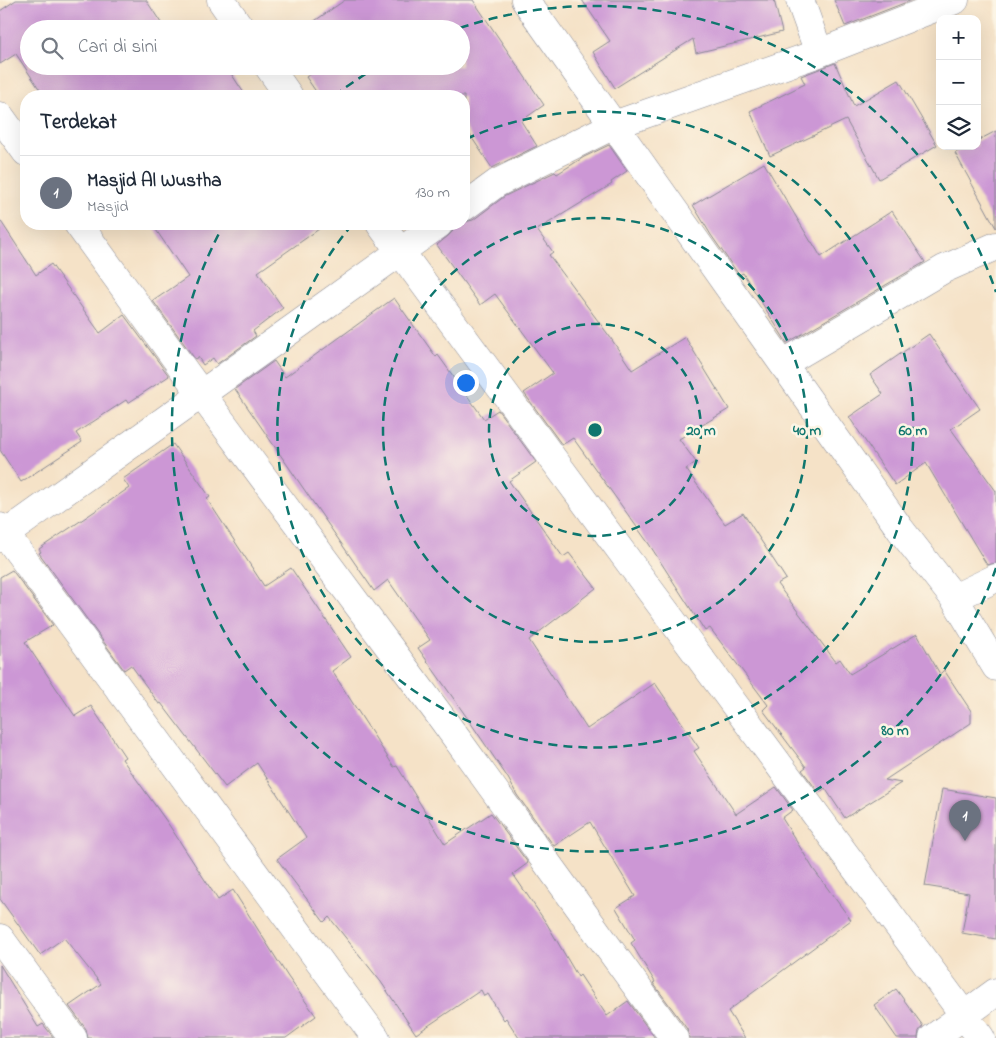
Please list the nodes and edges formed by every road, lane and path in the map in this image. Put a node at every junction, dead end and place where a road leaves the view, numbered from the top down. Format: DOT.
graph roads {
  1 [pos="221,0"];
  2 [pos="525,0"];
  3 [pos="800,0"];
  4 [pos="955,0"];
  5 [pos="235,20"];
  6 [pos="819,53"];
  7 [pos="274,75"];
  8 [pos="285,90"];
  9 [pos="0,116"];
  10 [pos="614,125"];
  11 [pos="20,144"];
  12 [pos="470,203"];
  13 [pos="82,230"];
  14 [pos="384,230"];
  15 [pos="430,230"];
  16 [pos="996,246"];
  17 [pos="400,251"];
  18 [pos="784,363"];
  19 [pos="202,395"];
  20 [pos="2,533"];
  21 [pos="996,578"];
  22 [pos="954,598"];
  23 [pos="996,667"];
  24 [pos="0,938"];
  25 [pos="996,992"];
  26 [pos="965,1015"];
  27 [pos="73,1038"];
  28 [pos="376,1038"];
  29 [pos="674,1038"];
  30 [pos="933,1038"];
  31 [pos="982,1038"];
  1 -- 5 [label="street"];
  2 -- 10 [label="street"];
  3 -- 6 [label="street"];
  4 -- 6 [label="street"];
  6 -- 10 [label="street"];
  7 -- 8 [label="street"];
  9 -- 11 [label="street"];
  10 -- 12 [label="street"];
  10 -- 18 [label="street"];
  13 -- 19 [label="street"];
  14 -- 17 [label="street"];
  15 -- 17 [label="street"];
  16 -- 18 [label="street"];
  17 -- 19 [label="street"];
  17 -- 26 [label="street"];
  18 -- 22 [label="street"];
  19 -- 20 [label="street"];
  19 -- 29 [label="street"];
  20 -- 28 [label="street"];
  21 -- 22 [label="street"];
  22 -- 23 [label="street"];
  24 -- 27 [label="street"];
  25 -- 26 [label="street"];
  26 -- 30 [label="street"];
  26 -- 31 [label="street"];
}
